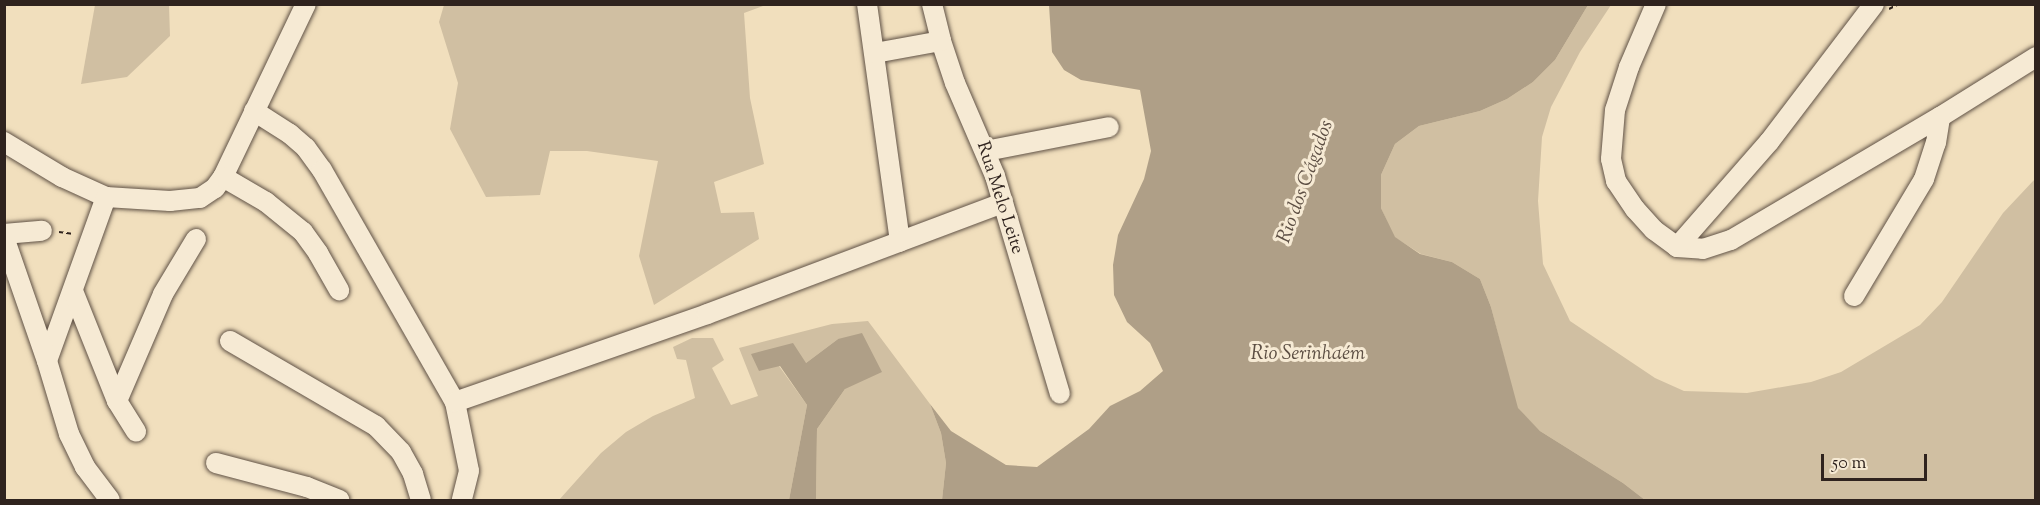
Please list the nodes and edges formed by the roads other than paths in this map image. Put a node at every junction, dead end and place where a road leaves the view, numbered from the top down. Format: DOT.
graph roads {
  1 [pos="306,4"];
  2 [pos="867,4"];
  3 [pos="932,4"];
  4 [pos="1656,4"];
  5 [pos="1874,4"];
  6 [pos="941,41"];
  7 [pos="875,54"];
  8 [pos="2036,57"];
  9 [pos="254,111"];
  10 [pos="1940,117"];
  11 [pos="1109,127"];
  12 [pos="4,142"];
  13 [pos="986,152"];
  14 [pos="224,177"];
  15 [pos="106,197"];
  16 [pos="1003,203"];
  17 [pos="42,231"];
  18 [pos="4,236"];
  19 [pos="196,239"];
  20 [pos="900,242"];
  21 [pos="1677,247"];
  22 [pos="339,290"];
  23 [pos="72,291"];
  24 [pos="1854,296"];
  25 [pos="230,341"];
  26 [pos="47,361"];
  27 [pos="1060,394"];
  28 [pos="117,401"];
  29 [pos="454,402"];
  30 [pos="136,432"];
  31 [pos="216,463"];
  32 [pos="110,501"];
  33 [pos="339,501"];
  34 [pos="421,501"];
  35 [pos="462,501"];
  1 -- 9 [label="street"];
  2 -- 7 [label="street"];
  3 -- 6 [label="street, Rua Melo Leite"];
  4 -- 21 [label="street"];
  5 -- 21 [label="street"];
  6 -- 7 [label="street"];
  6 -- 13 [label="street, Rua Melo Leite"];
  7 -- 20 [label="street"];
  8 -- 10 [label="street"];
  9 -- 14 [label="street"];
  9 -- 29 [label="street"];
  10 -- 21 [label="street"];
  10 -- 24 [label="street"];
  11 -- 13 [label="street"];
  12 -- 15 [label="street"];
  13 -- 16 [label="street, Rua Melo Leite"];
  14 -- 15 [label="street"];
  14 -- 22 [label="street"];
  15 -- 23 [label="street"];
  16 -- 20 [label="street"];
  16 -- 27 [label="street, Rua Melo Leite"];
  17 -- 18 [label="street"];
  18 -- 26 [label="street"];
  19 -- 28 [label="street"];
  20 -- 29 [label="street"];
  23 -- 26 [label="street"];
  23 -- 28 [label="street"];
  25 -- 34 [label="street"];
  26 -- 32 [label="street"];
  28 -- 30 [label="street"];
  29 -- 35 [label="street"];
  31 -- 33 [label="street"];
}
